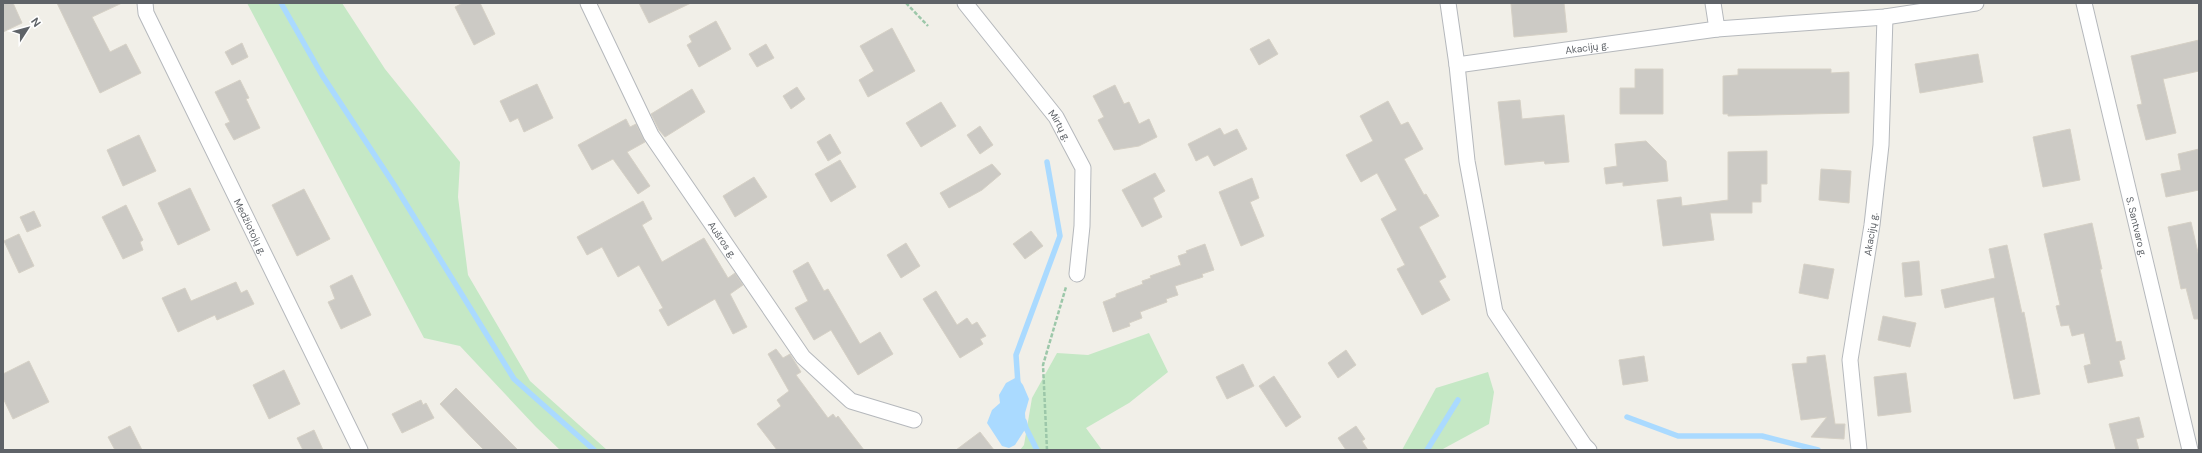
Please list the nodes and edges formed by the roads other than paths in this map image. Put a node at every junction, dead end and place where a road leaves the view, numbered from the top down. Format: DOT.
graph roads {
  1 [pos="145,3"];
  2 [pos="588,3"];
  3 [pos="965,3"];
  4 [pos="1448,3"];
  5 [pos="1713,3"];
  6 [pos="1976,3"];
  7 [pos="2084,3"];
  8 [pos="1885,17"];
  9 [pos="1716,29"];
  10 [pos="1457,65"];
  11 [pos="1077,274"];
  12 [pos="914,420"];
  13 [pos="360,450"];
  14 [pos="1589,450"];
  15 [pos="1859,450"];
  16 [pos="2190,450"];
  1 -- 13 [label="street, Medžiotojų g."];
  2 -- 12 [label="street, Aušros g."];
  3 -- 11 [label="street, Mirtų g."];
  4 -- 10 [label="street"];
  5 -- 9 [label="street"];
  6 -- 8 [label="street, Akacijų g."];
  7 -- 16 [label="street, S. Santvaro g."];
  8 -- 9 [label="street, Akacijų g."];
  8 -- 15 [label="street, Akacijų g."];
  9 -- 10 [label="street, Akacijų g."];
  10 -- 14 [label="street"];
}
